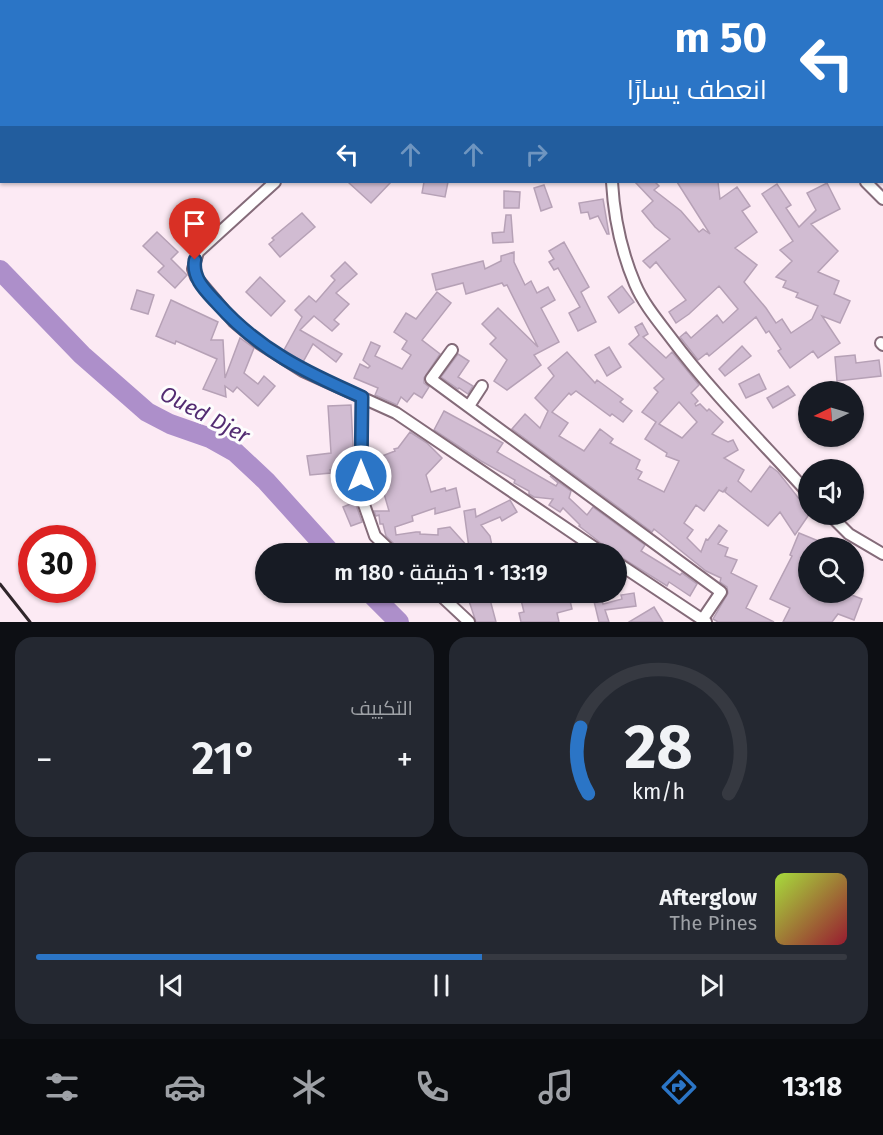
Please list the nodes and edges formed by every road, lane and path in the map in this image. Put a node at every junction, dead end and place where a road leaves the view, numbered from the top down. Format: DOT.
graph roads {
  1 [pos="274,183"];
  2 [pos="612,183"];
  3 [pos="867,183"];
  4 [pos="883,199"];
  5 [pos="452,350"];
  6 [pos="482,386"];
  7 [pos="362,397"];
  8 [pos="468,406"];
  9 [pos="798,481"];
  10 [pos="840,525"];
  11 [pos="382,543"];
  12 [pos="588,543"];
  13 [pos="883,554"];
  14 [pos="627,569"];
  15 [pos="449,603"];
  16 [pos="704,621"];
  17 [pos="469,622"];
  1 -- 7 [label="street"];
  2 -- 9 [label="street"];
  3 -- 4 [label="street"];
  5 -- 8 [label="street"];
  6 -- 8 [label="street"];
  7 -- 11 [label="street"];
  7 -- 12 [label="street"];
  8 -- 16 [label="street"];
  10 -- 13 [label="street"];
  14 -- 16 [label="street"];
  15 -- 17 [label="street"];
}
